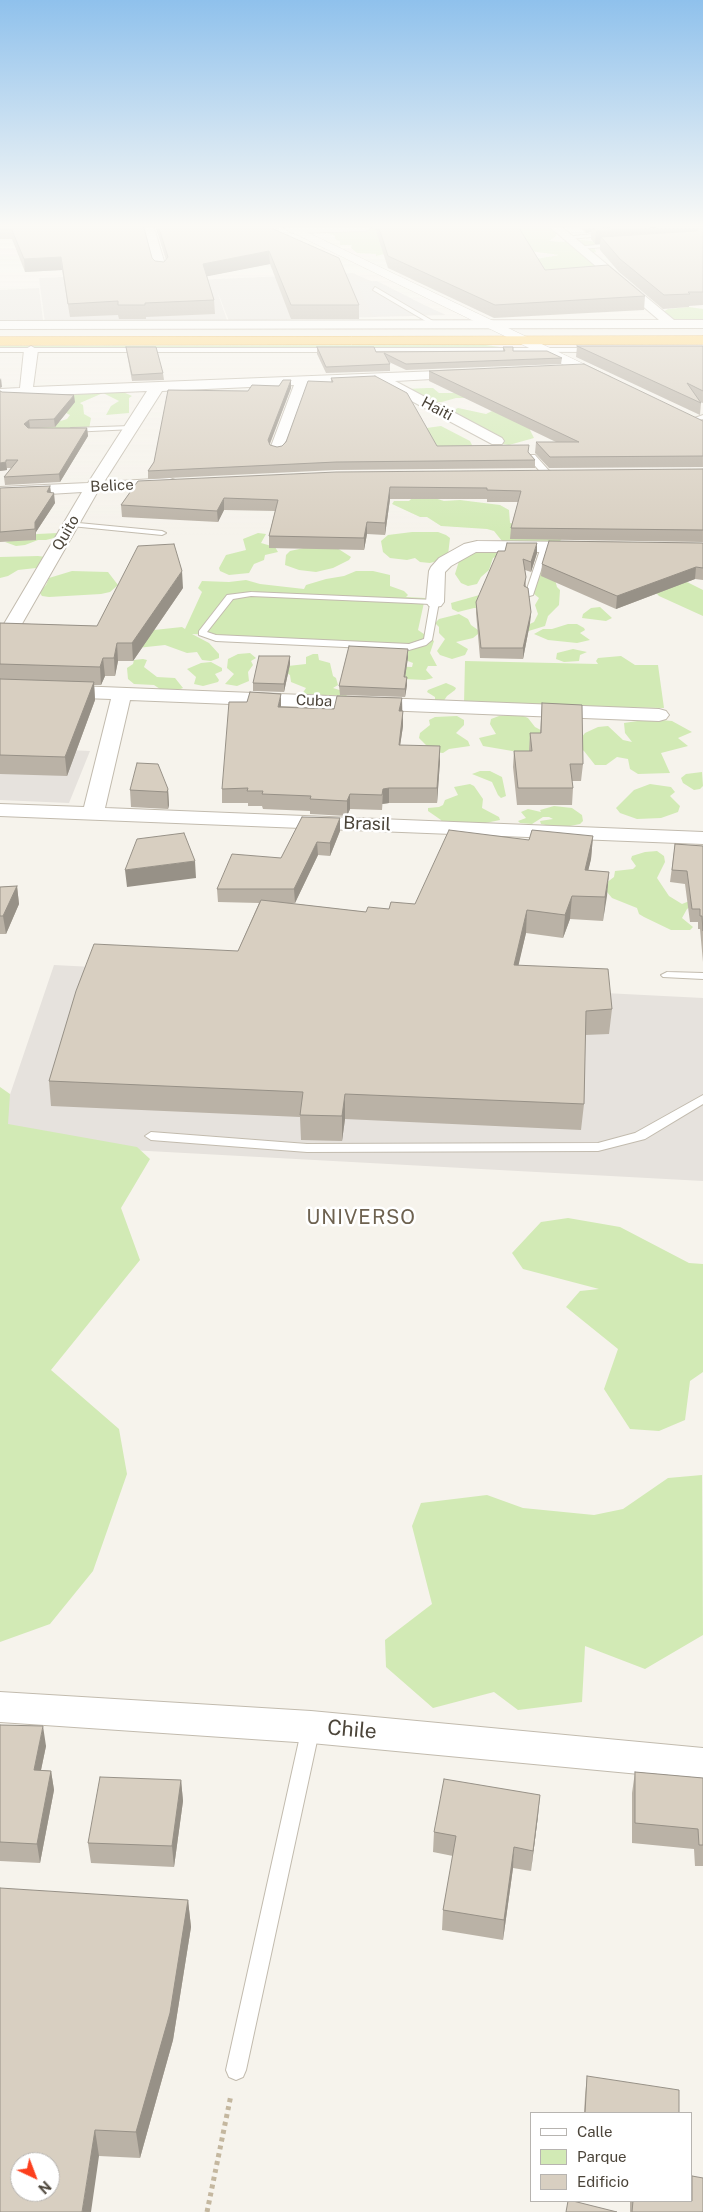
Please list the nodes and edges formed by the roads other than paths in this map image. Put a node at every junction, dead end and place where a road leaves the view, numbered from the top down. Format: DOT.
graph roads {
  1 [pos="13,331"];
  2 [pos="106,331"];
  3 [pos="505,331"];
  4 [pos="0,334"];
  5 [pos="703,334"];
  6 [pos="517,337"];
  7 [pos="703,340"];
  8 [pos="0,341"];
  9 [pos="0,350"];
  10 [pos="31,350"];
  11 [pos="339,350"];
  12 [pos="349,350"];
  13 [pos="543,350"];
  14 [pos="602,350"];
  15 [pos="582,369"];
  16 [pos="553,370"];
  17 [pos="474,373"];
  18 [pos="376,377"];
  19 [pos="303,380"];
  20 [pos="616,385"];
  21 [pos="157,387"];
  22 [pos="26,392"];
  23 [pos="0,393"];
  24 [pos="675,412"];
  25 [pos="699,421"];
  26 [pos="131,428"];
  27 [pos="59,430"];
  28 [pos="497,441"];
  29 [pos="277,449"];
  30 [pos="532,457"];
  31 [pos="528,475"];
  32 [pos="548,475"];
  33 [pos="567,475"];
  34 [pos="186,483"];
  35 [pos="94,487"];
  36 [pos="0,492"];
  37 [pos="71,524"];
  38 [pos="162,533"];
  39 [pos="545,546"];
  40 [pos="594,547"];
  41 [pos="529,595"];
  42 [pos="435,602"];
  43 [pos="10,629"];
  44 [pos="0,689"];
  45 [pos="122,693"];
  46 [pos="659,715"];
  47 [pos="0,810"];
  48 [pos="94,812"];
  49 [pos="703,838"];
  50 [pos="667,975"];
  51 [pos="703,976"];
  52 [pos="703,1099"];
  53 [pos="150,1136"];
  54 [pos="0,1707"];
  55 [pos="312,1727"];
  56 [pos="703,1764"];
  57 [pos="236,2070"];
  1 -- 4 [label="highway"];
  2 -- 6 [label="highway"];
  3 -- 6 [label="street"];
  5 -- 6 [label="highway"];
  6 -- 7 [label="highway"];
  6 -- 8 [label="highway"];
  6 -- 13 [label="street"];
  9 -- 10 [label="lane"];
  10 -- 11 [label="lane"];
  10 -- 22 [label="street"];
  12 -- 13 [label="lane"];
  13 -- 14 [label="lane"];
  13 -- 15 [label="street"];
  15 -- 16 [label="street"];
  15 -- 20 [label="street"];
  17 -- 18 [label="street"];
  18 -- 19 [label="street"];
  18 -- 28 [label="street, Haiti"];
  19 -- 21 [label="street"];
  19 -- 29 [label="street"];
  21 -- 22 [label="street"];
  21 -- 26 [label="street, Quito"];
  22 -- 23 [label="street"];
  24 -- 25 [label="street"];
  26 -- 27 [label="lane"];
  26 -- 35 [label="street, Quito"];
  30 -- 32 [label="lane"];
  31 -- 32 [label="street"];
  32 -- 33 [label="street"];
  34 -- 35 [label="street, Belice"];
  35 -- 36 [label="street, Belice"];
  35 -- 37 [label="street, Quito"];
  37 -- 38 [label="lane"];
  37 -- 43 [label="street, Quito"];
  39 -- 40 [label="street"];
  39 -- 41 [label="lane"];
  39 -- 42 [label="street"];
  42 -- 42 [label="lane"];
  44 -- 45 [label="street, Cuba"];
  45 -- 46 [label="street, Cuba"];
  45 -- 48 [label="street"];
  47 -- 48 [label="street, Brasil"];
  48 -- 49 [label="street, Brasil"];
  50 -- 51 [label="lane"];
  52 -- 53 [label="lane"];
  54 -- 55 [label="street, Chile"];
  55 -- 56 [label="street, Chile"];
  55 -- 57 [label="lane"];
}
